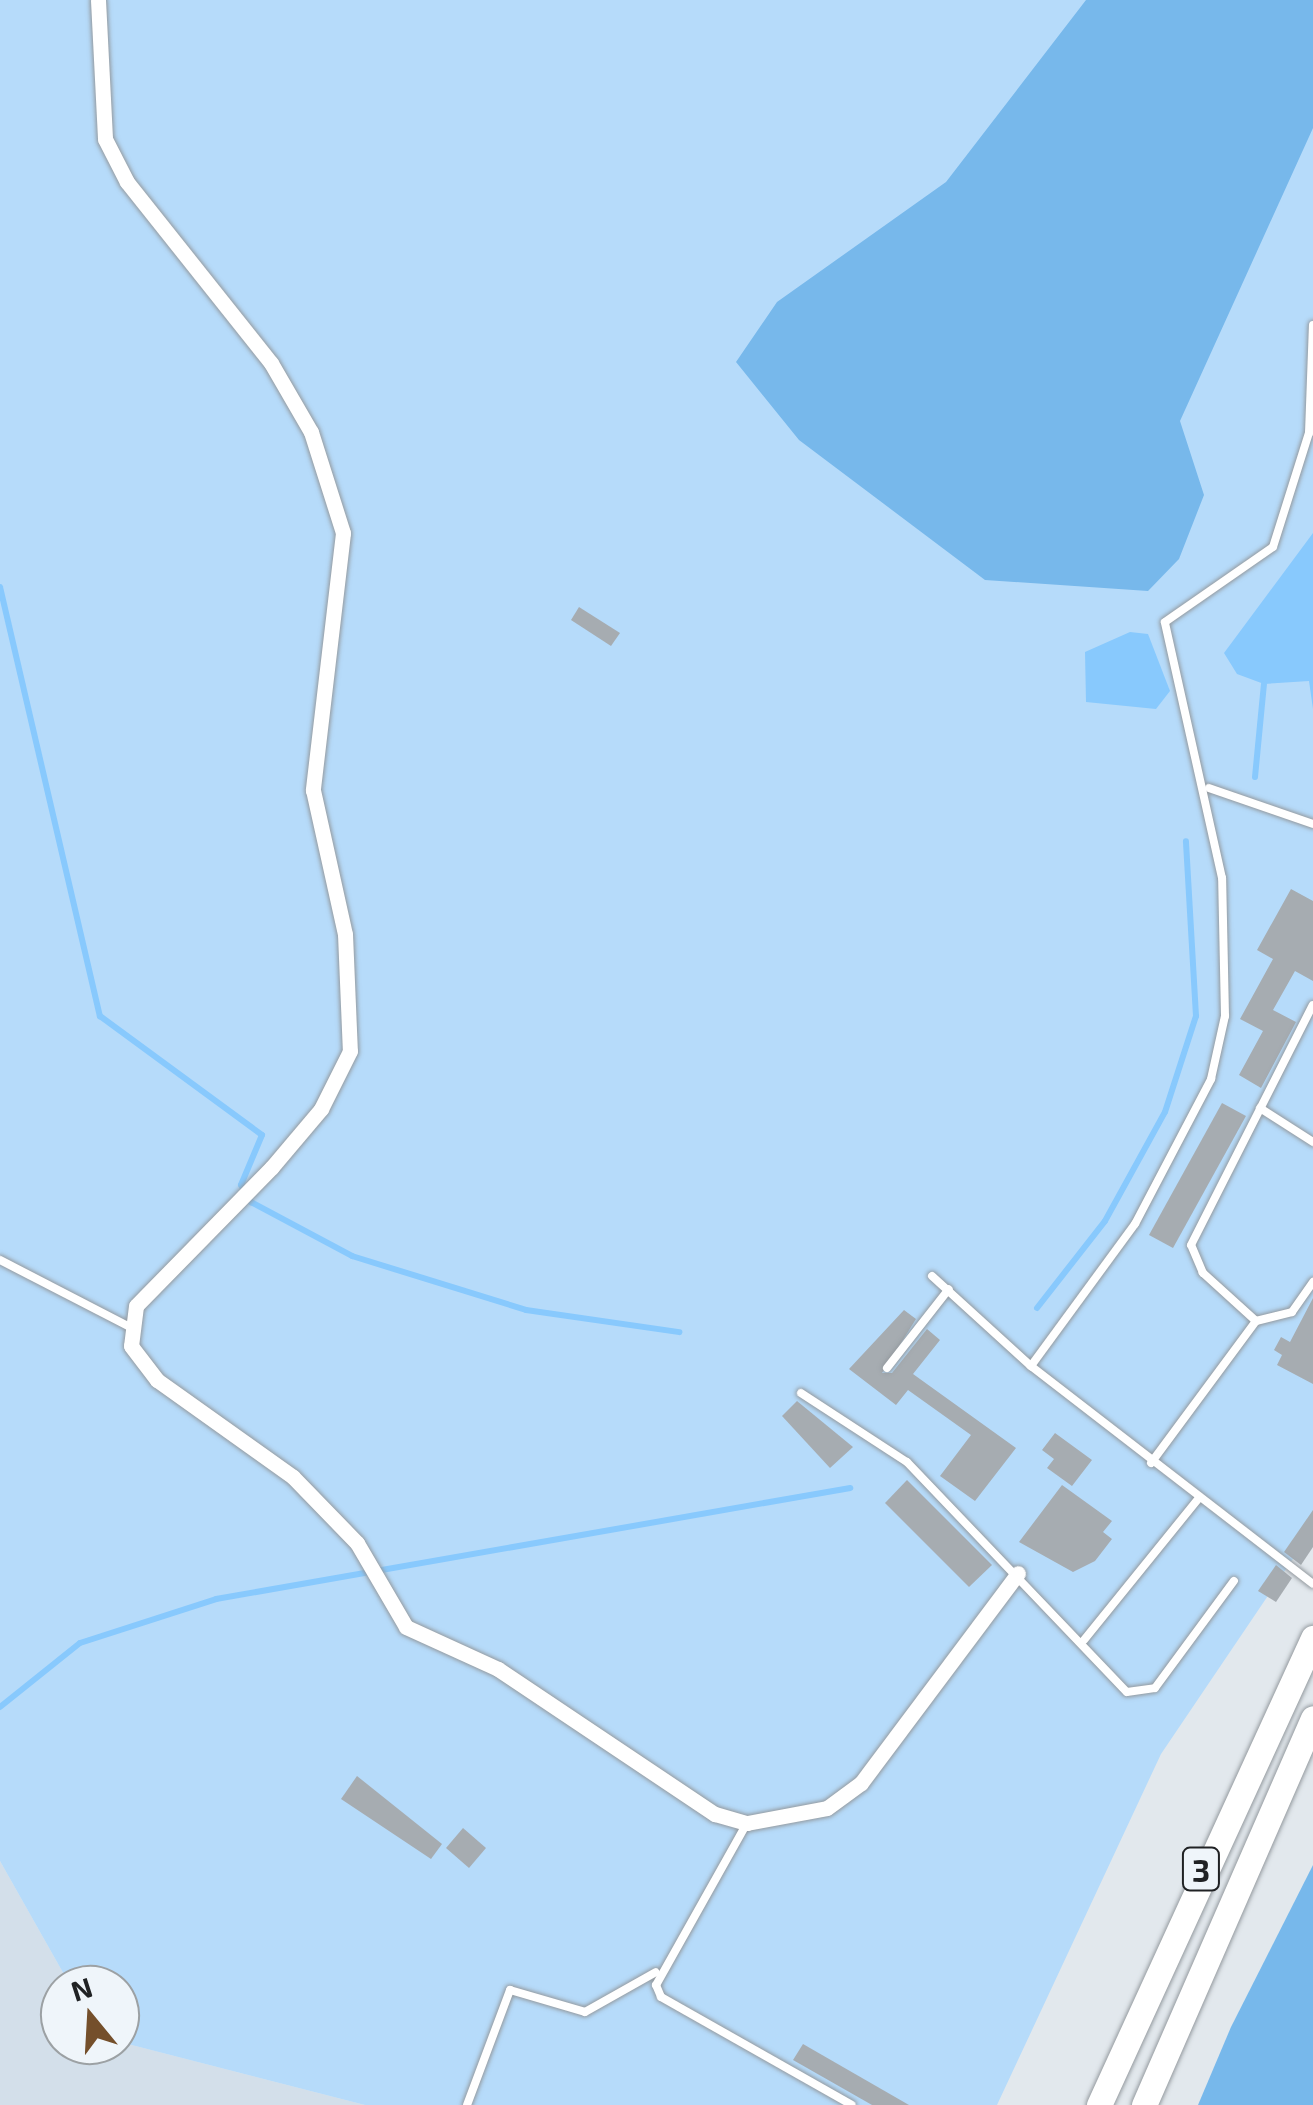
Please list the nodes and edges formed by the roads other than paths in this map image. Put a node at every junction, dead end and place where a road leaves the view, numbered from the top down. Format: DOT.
graph roads {
  1 [pos="98,0"];
  2 [pos="1313,325"];
  3 [pos="1311,433"];
  4 [pos="1208,788"];
  5 [pos="1313,824"];
  6 [pos="1313,1005"];
  7 [pos="1260,1108"];
  8 [pos="1313,1142"];
  9 [pos="0,1260"];
  10 [pos="932,1276"];
  11 [pos="1313,1282"];
  12 [pos="949,1289"];
  13 [pos="1256,1321"];
  14 [pos="130,1327"];
  15 [pos="1031,1366"];
  16 [pos="887,1368"];
  17 [pos="801,1393"];
  18 [pos="1151,1463"];
  19 [pos="1198,1499"];
  20 [pos="1018,1573"];
  21 [pos="1234,1581"];
  22 [pos="1313,1584"];
  23 [pos="1313,1638"];
  24 [pos="1084,1640"];
  25 [pos="1313,1718"];
  26 [pos="747,1823"];
  27 [pos="656,1972"];
  28 [pos="467,2105"];
  29 [pos="852,2105"];
  30 [pos="1099,2105"];
  31 [pos="1144,2105"];
  1 -- 14 [label="street"];
  2 -- 3 [label="lane"];
  3 -- 4 [label="lane"];
  4 -- 5 [label="lane"];
  4 -- 15 [label="lane"];
  6 -- 7 [label="lane"];
  7 -- 8 [label="lane"];
  7 -- 13 [label="lane"];
  9 -- 14 [label="lane"];
  10 -- 12 [label="lane"];
  11 -- 13 [label="lane"];
  12 -- 15 [label="lane"];
  12 -- 16 [label="lane"];
  13 -- 18 [label="lane"];
  14 -- 26 [label="street"];
  15 -- 18 [label="lane"];
  17 -- 20 [label="lane"];
  18 -- 19 [label="lane"];
  19 -- 22 [label="lane"];
  19 -- 24 [label="lane"];
  20 -- 24 [label="lane"];
  20 -- 26 [label="street"];
  21 -- 24 [label="lane"];
  23 -- 30 [label="highway, 3"];
  25 -- 31 [label="highway, 3"];
  26 -- 27 [label="lane"];
  27 -- 28 [label="lane"];
  27 -- 29 [label="lane"];
}
